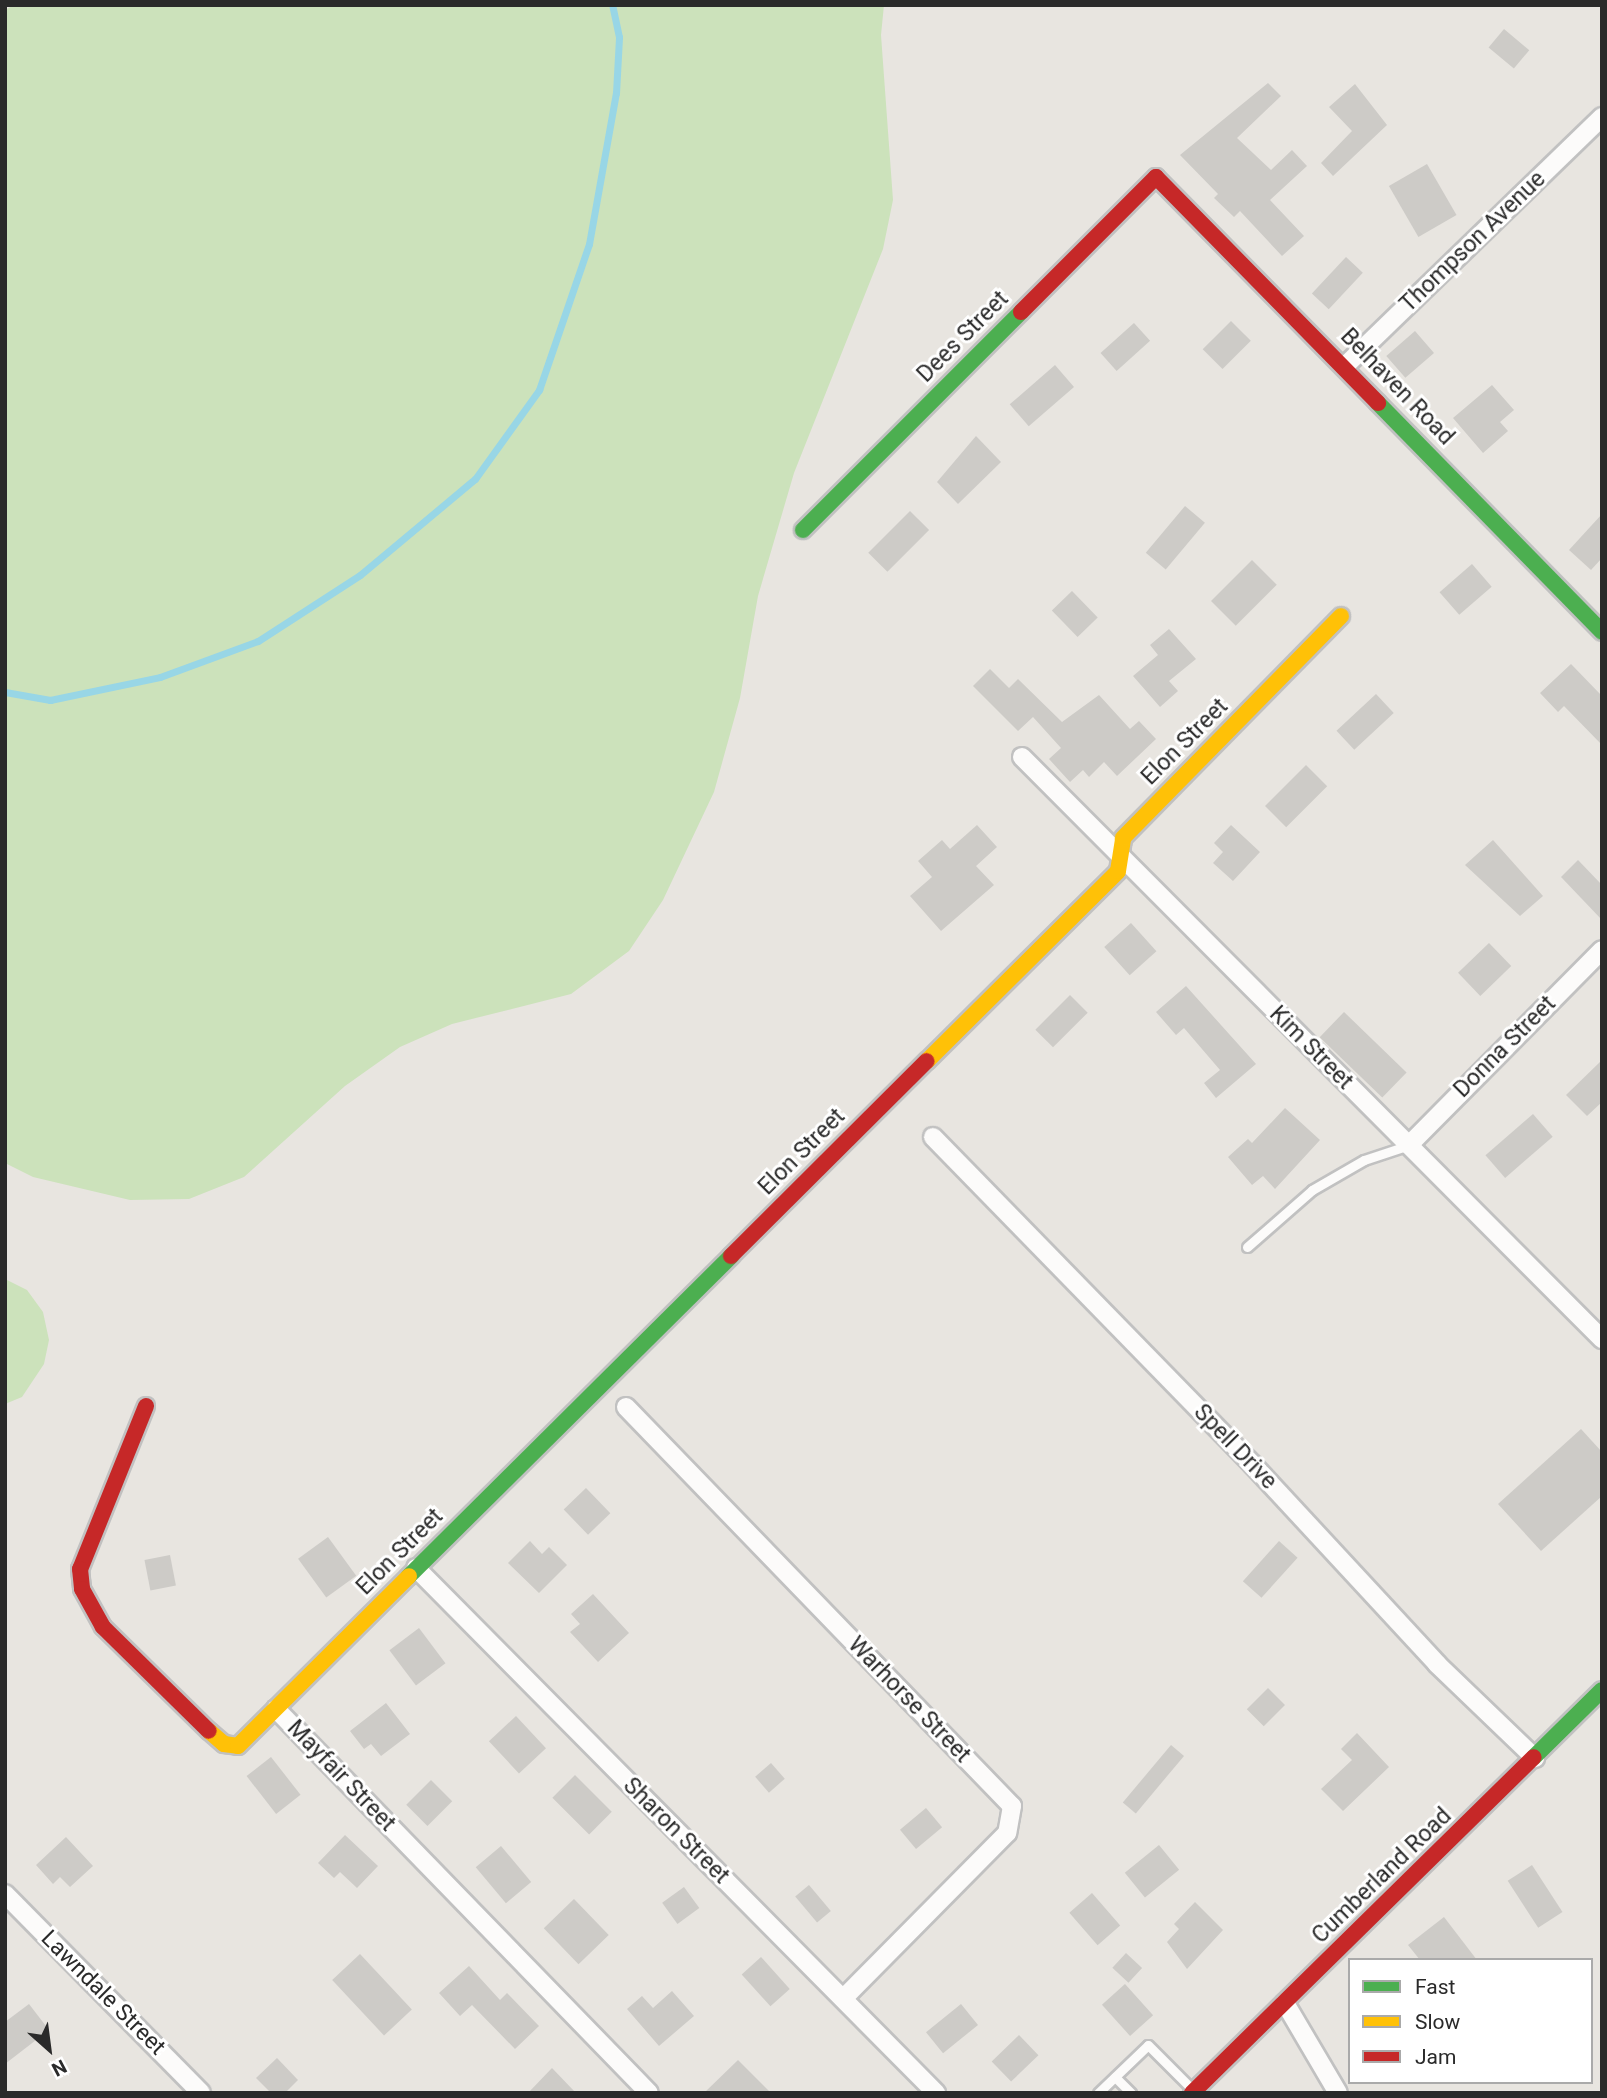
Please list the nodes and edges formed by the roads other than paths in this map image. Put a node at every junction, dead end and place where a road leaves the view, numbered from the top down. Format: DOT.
graph roads {
  1 [pos="1602,117"];
  2 [pos="1156,177"];
  3 [pos="1345,366"];
  4 [pos="803,530"];
  5 [pos="1341,616"];
  6 [pos="1602,632"];
  7 [pos="1022,757"];
  8 [pos="1121,856"];
  9 [pos="1602,950"];
  10 [pos="933,1137"];
  11 [pos="1409,1144"];
  12 [pos="1247,1247"];
  13 [pos="1602,1339"];
  14 [pos="146,1406"];
  15 [pos="626,1407"];
  16 [pos="416,1568"];
  17 [pos="1602,1690"];
  18 [pos="276,1709"];
  19 [pos="1535,1758"];
  20 [pos="5,1894"];
  21 [pos="844,1998"];
  22 [pos="1285,2003"];
  23 [pos="1115,2077"];
  24 [pos="1193,2092"];
  25 [pos="201,2093"];
  26 [pos="649,2093"];
  27 [pos="936,2093"];
  28 [pos="1098,2093"];
  29 [pos="1131,2093"];
  30 [pos="1338,2093"];
  1 -- 3 [label="street, Thompson Avenue"];
  2 -- 3 [label="street, Belhaven Road"];
  2 -- 4 [label="street, Dees Street"];
  3 -- 6 [label="street, Belhaven Road"];
  5 -- 8 [label="street, Elon Street"];
  7 -- 8 [label="street, Kim Street"];
  8 -- 11 [label="street, Kim Street"];
  8 -- 16 [label="street, Elon Street"];
  9 -- 11 [label="street, Donna Street"];
  10 -- 19 [label="street, Spell Drive"];
  11 -- 12 [label="lane"];
  11 -- 13 [label="street, Kim Street"];
  14 -- 18 [label="street, Mayfair Street"];
  15 -- 21 [label="street, Warhorse Street"];
  16 -- 18 [label="street, Elon Street"];
  16 -- 21 [label="street, Sharon Street"];
  17 -- 19 [label="street, Cumberland Road"];
  18 -- 26 [label="street, Mayfair Street"];
  19 -- 22 [label="street, Cumberland Road"];
  20 -- 25 [label="street, Lawndale Street"];
  21 -- 27 [label="street, Sharon Street"];
  22 -- 24 [label="street, Cumberland Road"];
  22 -- 30 [label="street"];
  23 -- 24 [label="lane"];
  23 -- 28 [label="lane"];
  23 -- 29 [label="lane"];
}
